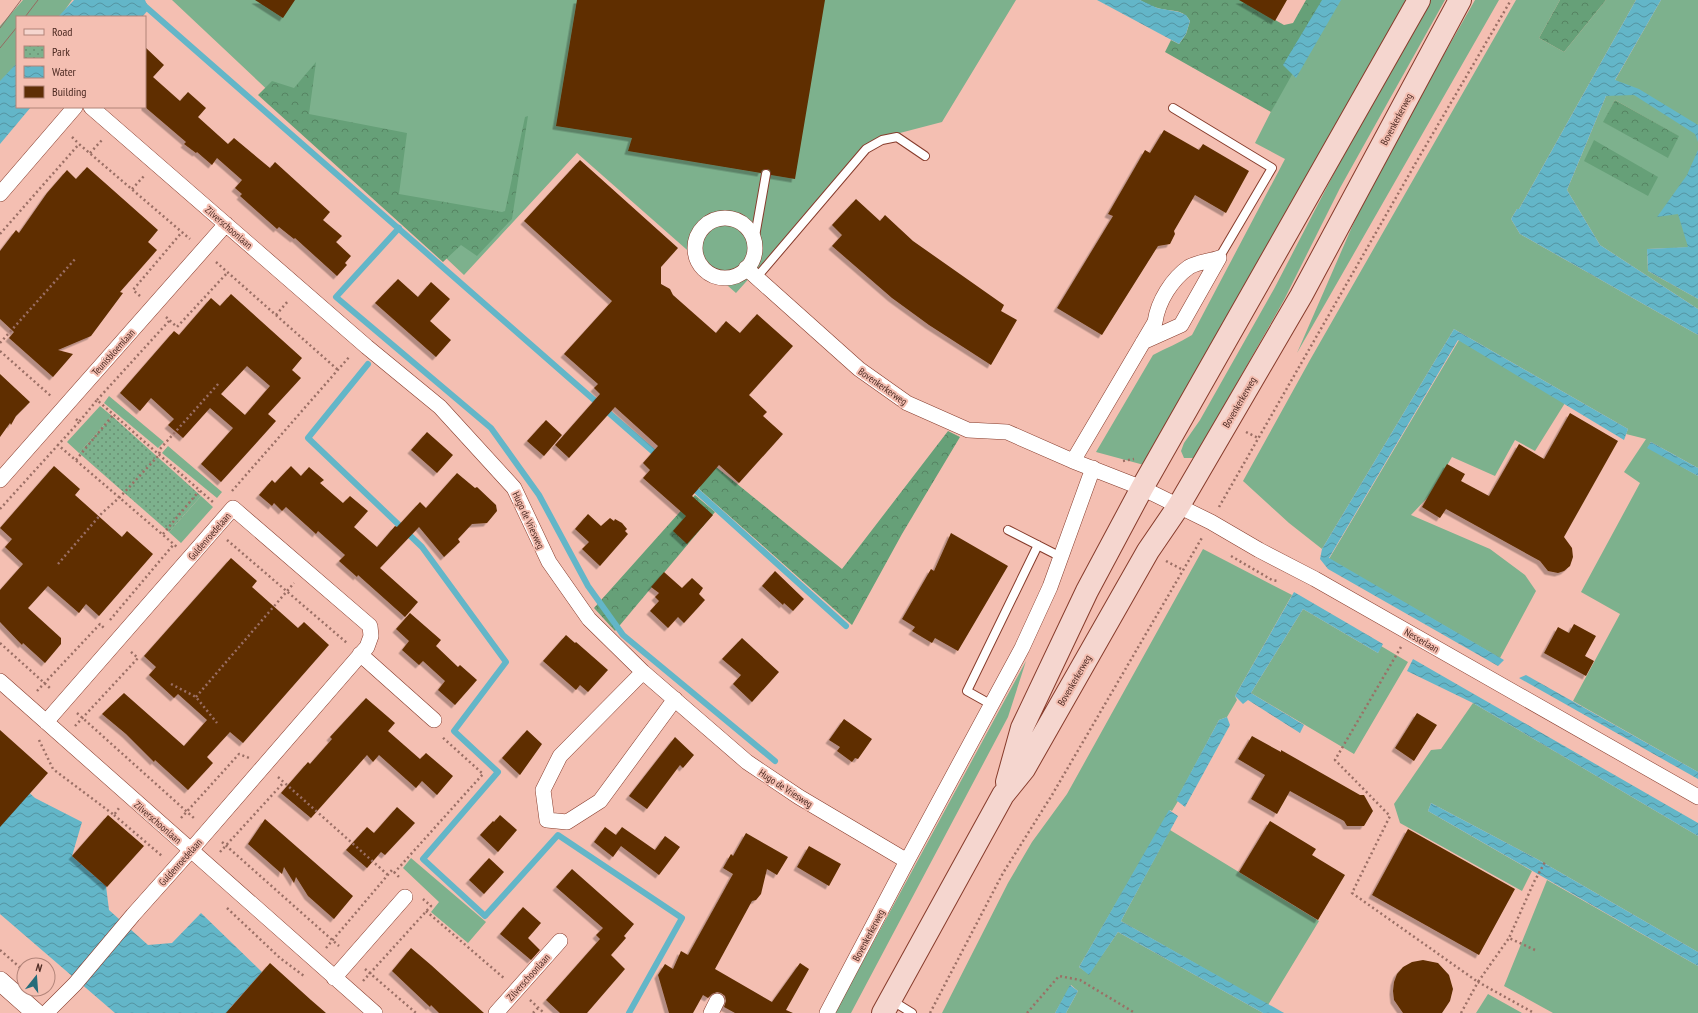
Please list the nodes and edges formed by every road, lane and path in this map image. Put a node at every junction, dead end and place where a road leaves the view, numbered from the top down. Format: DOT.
graph roads {
  1 [pos="1419,0"];
  2 [pos="1460,0"];
  3 [pos="1511,0"];
  4 [pos="75,108"];
  5 [pos="92,108"];
  6 [pos="1173,108"];
  7 [pos="925,156"];
  8 [pos="766,174"];
  9 [pos="0,194"];
  10 [pos="226,224"];
  11 [pos="0,234"];
  12 [pos="754,242"];
  13 [pos="203,250"];
  14 [pos="76,258"];
  15 [pos="1219,258"];
  16 [pos="752,273"];
  17 [pos="169,321"];
  18 [pos="1143,342"];
  19 [pos="0,343"];
  20 [pos="365,344"];
  21 [pos="0,351"];
  22 [pos="338,370"];
  23 [pos="219,383"];
  24 [pos="97,400"];
  25 [pos="64,407"];
  26 [pos="114,415"];
  27 [pos="79,422"];
  28 [pos="1244,431"];
  29 [pos="1258,438"];
  30 [pos="58,445"];
  31 [pos="159,455"];
  32 [pos="76,460"];
  33 [pos="1073,461"];
  34 [pos="1093,468"];
  35 [pos="0,480"];
  36 [pos="1142,488"];
  37 [pos="199,490"];
  38 [pos="120,497"];
  39 [pos="1178,507"];
  40 [pos="0,510"];
  41 [pos="230,512"];
  42 [pos="1211,522"];
  43 [pos="215,529"];
  44 [pos="1008,530"];
  45 [pos="163,534"];
  46 [pos="1203,537"];
  47 [pos="174,544"];
  48 [pos="1038,545"];
  49 [pos="190,557"];
  50 [pos="1060,557"];
  51 [pos="58,564"];
  52 [pos="305,570"];
  53 [pos="286,592"];
  54 [pos="103,627"];
  55 [pos="1408,632"];
  56 [pos="360,654"];
  57 [pos="643,672"];
  58 [pos="0,681"];
  59 [pos="171,684"];
  60 [pos="196,697"];
  61 [pos="675,700"];
  62 [pos="992,705"];
  63 [pos="434,720"];
  64 [pos="46,722"];
  65 [pos="217,723"];
  66 [pos="36,734"];
  67 [pos="265,765"];
  68 [pos="284,782"];
  69 [pos="127,794"];
  70 [pos="1003,795"];
  71 [pos="1698,797"];
  72 [pos="188,812"];
  73 [pos="114,814"];
  74 [pos="225,845"];
  75 [pos="191,850"];
  76 [pos="907,861"];
  77 [pos="1545,862"];
  78 [pos="176,867"];
  79 [pos="394,873"];
  80 [pos="388,875"];
  81 [pos="409,893"];
  82 [pos="426,911"];
  83 [pos="1509,938"];
  84 [pos="560,941"];
  85 [pos="0,950"];
  86 [pos="1535,950"];
  87 [pos="315,960"];
  88 [pos="16,964"];
  89 [pos="334,978"];
  90 [pos="0,981"];
  91 [pos="1478,982"];
  92 [pos="517,989"];
  93 [pos="352,993"];
  94 [pos="887,1007"];
  95 [pos="538,1008"];
  96 [pos="36,1013"];
  97 [pos="46,1013"];
  98 [pos="375,1013"];
  99 [pos="496,1013"];
  100 [pos="533,1013"];
  101 [pos="827,1013"];
  102 [pos="912,1013"];
  103 [pos="930,1013"];
  104 [pos="1027,1013"];
  105 [pos="1135,1013"];
  106 [pos="1461,1013"];
  107 [pos="1534,1013"];
  1 -- 36 [label="main road, Bovenkerkerweg"];
  2 -- 39 [label="main road, Bovenkerkerweg"];
  3 -- 29 [label="path"];
  4 -- 9 [label="street"];
  5 -- 10 [label="street, Zilverschoonlaan"];
  6 -- 15 [label="lane"];
  7 -- 16 [label="lane"];
  8 -- 12 [label="lane"];
  10 -- 13 [label="street, Teunisbloemlaan"];
  10 -- 20 [label="street, Zilverschoonlaan"];
  11 -- 13 [label="path"];
  12 -- 16 [label="street"];
  12 -- 16 [label="street"];
  13 -- 22 [label="path"];
  13 -- 25 [label="street, Teunisbloemlaan"];
  14 -- 19 [label="path"];
  15 -- 18 [label="street"];
  15 -- 18 [label="street"];
  16 -- 33 [label="street, Bovenkerkerweg"];
  17 -- 24 [label="path"];
  18 -- 33 [label="street"];
  20 -- 22 [label="path"];
  20 -- 57 [label="street, Hugo de Vriesweg"];
  21 -- 25 [label="path"];
  22 -- 41 [label="path"];
  23 -- 31 [label="path"];
  24 -- 26 [label="path"];
  24 -- 27 [label="path"];
  25 -- 27 [label="path"];
  25 -- 35 [label="street, Teunisbloemlaan"];
  26 -- 31 [label="path"];
  26 -- 32 [label="path"];
  27 -- 30 [label="path"];
  28 -- 29 [label="path"];
  29 -- 42 [label="path"];
  30 -- 32 [label="path"];
  30 -- 40 [label="path"];
  31 -- 37 [label="path"];
  31 -- 38 [label="path"];
  32 -- 38 [label="path"];
  33 -- 34 [label="street, Bovenkerkerweg"];
  34 -- 36 [label="street, Bovenkerkerweg"];
  34 -- 50 [label="street, Bovenkerkerweg"];
  36 -- 39 [label="street, Nesserlaan"];
  36 -- 70 [label="main road, Bovenkerkerweg"];
  37 -- 41 [label="path"];
  37 -- 45 [label="path"];
  38 -- 45 [label="path"];
  38 -- 51 [label="path"];
  39 -- 42 [label="street, Nesserlaan"];
  39 -- 70 [label="main road, Bovenkerkerweg"];
  41 -- 43 [label="street, Guldenroedelaan"];
  41 -- 52 [label="street, Guldenroedelaan"];
  42 -- 55 [label="street, Nesserlaan"];
  43 -- 49 [label="street, Guldenroedelaan"];
  43 -- 53 [label="path"];
  44 -- 48 [label="lane"];
  45 -- 47 [label="path"];
  46 -- 103 [label="path"];
  47 -- 49 [label="path"];
  47 -- 54 [label="path"];
  48 -- 50 [label="lane"];
  48 -- 62 [label="lane"];
  49 -- 64 [label="street, Guldenroedelaan"];
  50 -- 62 [label="street, Bovenkerkerweg"];
  52 -- 53 [label="path"];
  52 -- 56 [label="street, Guldenroedelaan"];
  53 -- 56 [label="path"];
  53 -- 60 [label="path"];
  55 -- 71 [label="street, Nesserlaan"];
  55 -- 91 [label="path"];
  56 -- 63 [label="street"];
  56 -- 67 [label="street, Guldenroedelaan"];
  57 -- 61 [label="street, Hugo de Vriesweg"];
  57 -- 61 [label="street"];
  58 -- 64 [label="street, Zilverschoonlaan"];
  59 -- 60 [label="path"];
  60 -- 65 [label="path"];
  61 -- 76 [label="street, Hugo de Vriesweg"];
  62 -- 76 [label="street, Bovenkerkerweg"];
  63 -- 79 [label="path"];
  64 -- 69 [label="street, Zilverschoonlaan"];
  66 -- 73 [label="path"];
  67 -- 68 [label="path"];
  67 -- 72 [label="path"];
  67 -- 75 [label="street, Guldenroedelaan"];
  68 -- 74 [label="path"];
  68 -- 80 [label="path"];
  69 -- 73 [label="path"];
  69 -- 75 [label="street, Zilverschoonlaan"];
  70 -- 94 [label="main road, Bovenkerkerweg"];
  73 -- 78 [label="path"];
  75 -- 78 [label="street, Guldenroedelaan"];
  75 -- 87 [label="street, Zilverschoonlaan"];
  76 -- 101 [label="street, Bovenkerkerweg"];
  77 -- 83 [label="path"];
  78 -- 97 [label="street, Guldenroedelaan"];
  79 -- 80 [label="path"];
  79 -- 81 [label="path"];
  80 -- 87 [label="path"];
  81 -- 82 [label="path"];
  81 -- 89 [label="street"];
  82 -- 92 [label="path"];
  82 -- 93 [label="path"];
  83 -- 86 [label="path"];
  83 -- 91 [label="path"];
  84 -- 92 [label="street, Zilverschoonlaan"];
  85 -- 88 [label="path"];
  87 -- 89 [label="street, Zilverschoonlaan"];
  89 -- 93 [label="street, Zilverschoonlaan"];
  90 -- 96 [label="street"];
  91 -- 106 [label="path"];
  91 -- 107 [label="path"];
  92 -- 99 [label="street, Zilverschoonlaan"];
  93 -- 98 [label="street, Zilverschoonlaan"];
  94 -- 102 [label="lane"];
  95 -- 100 [label="path"];
  104 -- 105 [label="path"];
}
